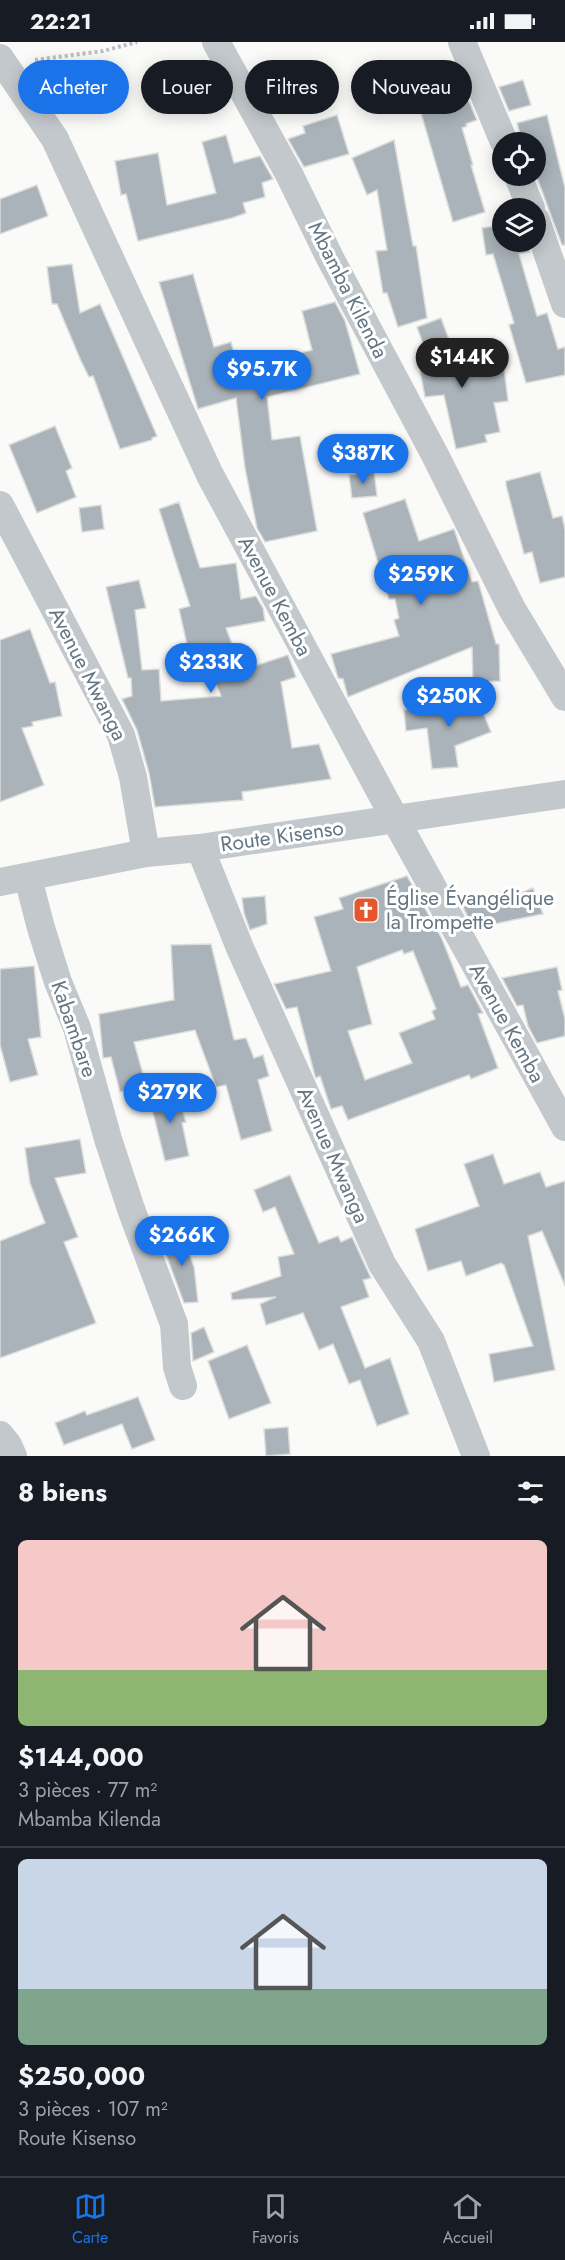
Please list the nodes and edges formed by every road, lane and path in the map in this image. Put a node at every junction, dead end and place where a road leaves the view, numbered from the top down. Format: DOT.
graph roads {
  1 [pos="137,42"];
  2 [pos="216,42"];
  3 [pos="462,42"];
  4 [pos="2,61"];
  5 [pos="500,132"];
  6 [pos="546,249"];
  7 [pos="565,304"];
  8 [pos="0,505"];
  9 [pos="565,697"];
  10 [pos="565,794"];
  11 [pos="395,819"];
  12 [pos="200,848"];
  13 [pos="146,854"];
  14 [pos="28,878"];
  15 [pos="0,882"];
  16 [pos="565,1127"];
  17 [pos="183,1386"];
  18 [pos="0,1435"];
  19 [pos="13,1456"];
  20 [pos="476,1456"];
  1 -- 4 [label="path"];
  2 -- 9 [label="street, Mbamba Kilenda"];
  3 -- 5 [label="street"];
  4 -- 11 [label="street, Avenue Kemba"];
  6 -- 7 [label="street"];
  8 -- 13 [label="street, Avenue Mwanga"];
  10 -- 11 [label="street, Route Kisenso"];
  11 -- 12 [label="street, Route Kisenso"];
  11 -- 16 [label="street, Avenue Kemba"];
  12 -- 13 [label="street, Route Kisenso"];
  12 -- 20 [label="street, Avenue Mwanga"];
  13 -- 14 [label="street, Route Kisenso"];
  14 -- 15 [label="street, Route Kisenso"];
  14 -- 17 [label="street, Kabambare"];
  18 -- 19 [label="street"];
}
